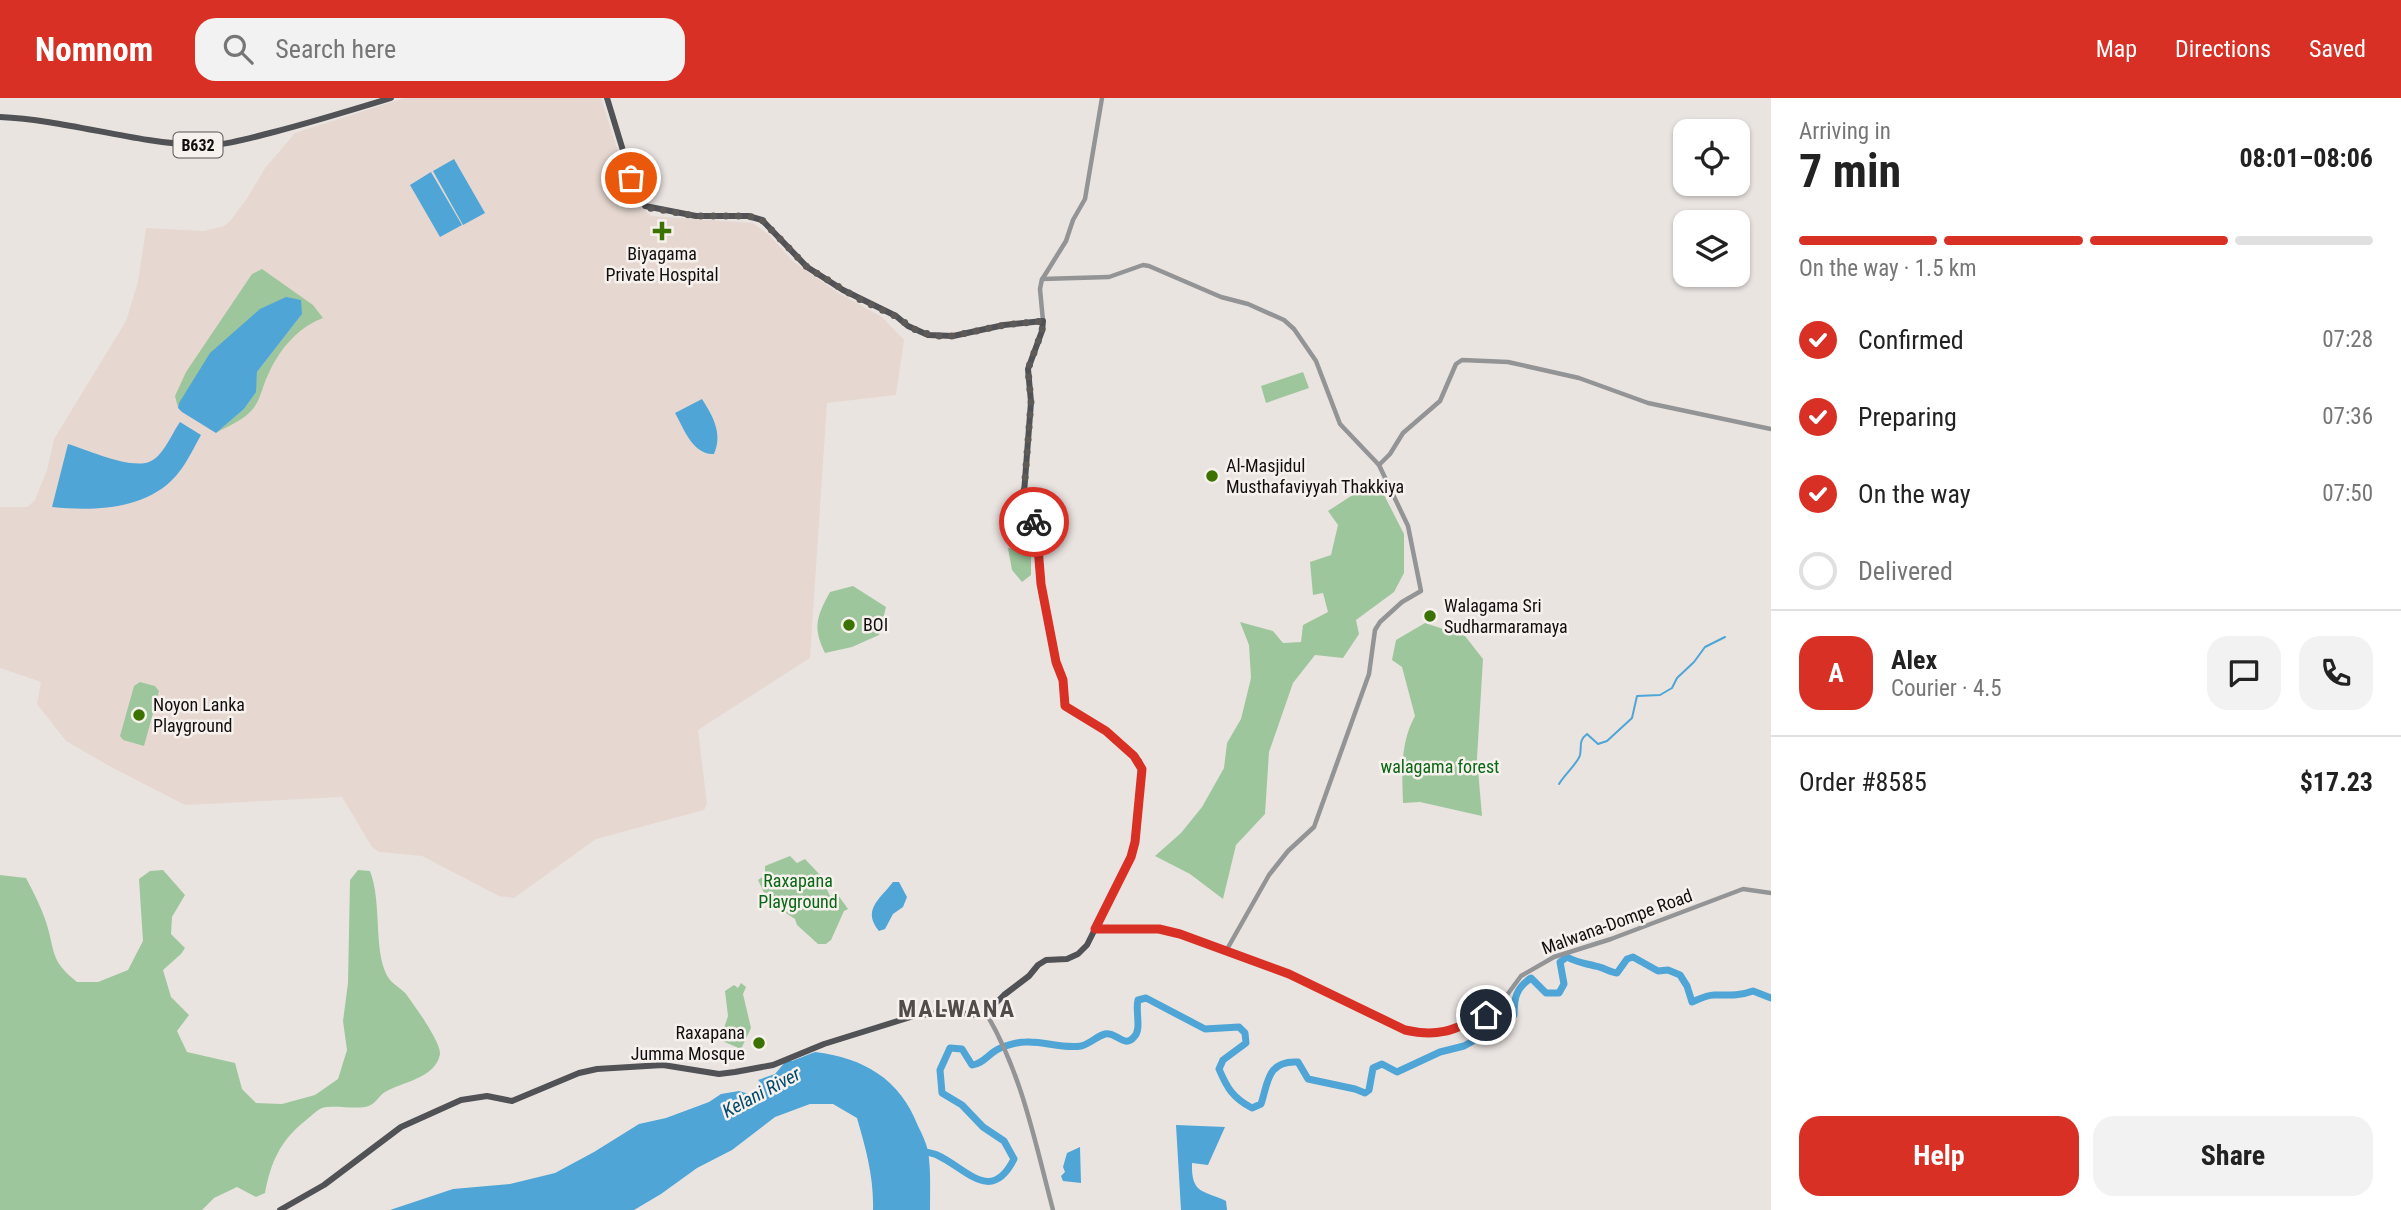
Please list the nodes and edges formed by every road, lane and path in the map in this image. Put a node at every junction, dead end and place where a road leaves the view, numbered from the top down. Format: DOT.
graph roads {
  1 [pos="391,98"];
  2 [pos="607,98"];
  3 [pos="1102,98"];
  4 [pos="0,117"];
  5 [pos="1042,279"];
  6 [pos="1043,321"];
  7 [pos="1771,429"];
  8 [pos="1379,465"];
  9 [pos="1771,894"];
  10 [pos="1095,929"];
  11 [pos="1226,951"];
  12 [pos="986,1013"];
  13 [pos="280,1210"];
  14 [pos="1053,1210"];
  1 -- 4 [label="main road, B632"];
  2 -- 6 [label="main road"];
  3 -- 5 [label="street"];
  5 -- 6 [label="street"];
  5 -- 8 [label="street"];
  6 -- 10 [label="main road"];
  7 -- 8 [label="street"];
  8 -- 11 [label="street"];
  9 -- 11 [label="street, Malwana-Dompe Road"];
  10 -- 11 [label="street, Malwana-Dompe Road"];
  10 -- 12 [label="main road"];
  12 -- 13 [label="main road"];
  12 -- 14 [label="street"];
}
